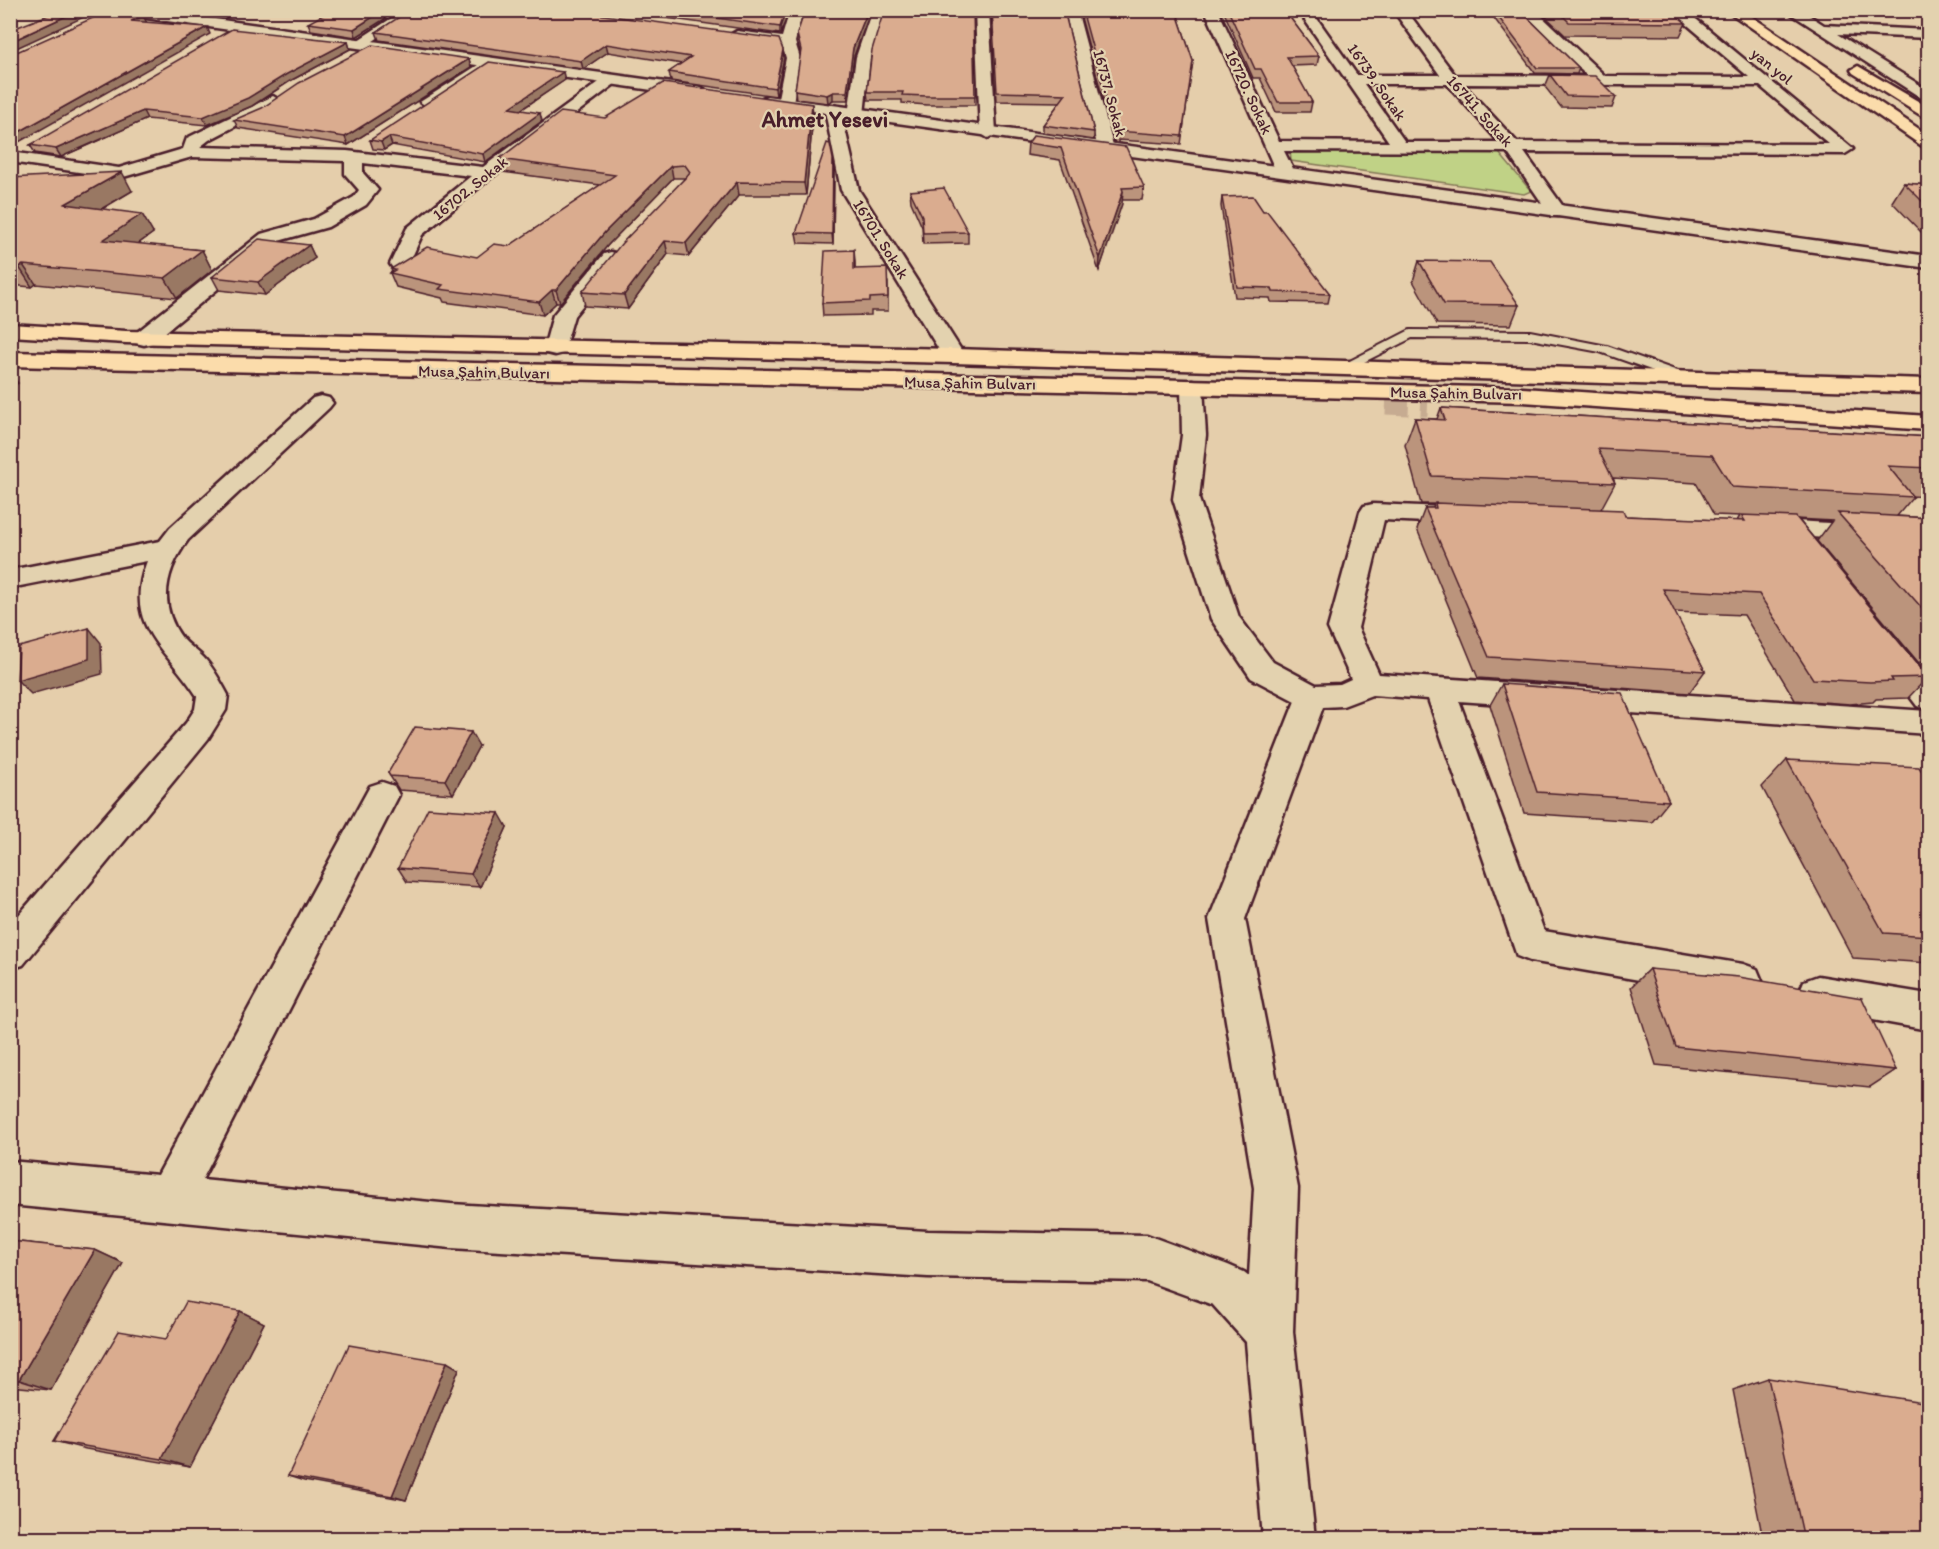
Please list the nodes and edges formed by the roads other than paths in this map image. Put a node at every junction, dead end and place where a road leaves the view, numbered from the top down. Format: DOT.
graph roads {
  1 [pos="414,10"];
  2 [pos="800,10"];
  3 [pos="879,10"];
  4 [pos="982,10"];
  5 [pos="1070,10"];
  6 [pos="1211,10"];
  7 [pos="1304,10"];
  8 [pos="1400,10"];
  9 [pos="1527,10"];
  10 [pos="1676,10"];
  11 [pos="1732,10"];
  12 [pos="1791,10"];
  13 [pos="113,12"];
  14 [pos="1775,16"];
  15 [pos="237,27"];
  16 [pos="1821,29"];
  17 [pos="719,33"];
  18 [pos="1929,34"];
  19 [pos="216,39"];
  20 [pos="788,42"];
  21 [pos="361,48"];
  22 [pos="736,50"];
  23 [pos="759,53"];
  24 [pos="489,62"];
  25 [pos="1352,79"];
  26 [pos="612,80"];
  27 [pos="1452,81"];
  28 [pos="1602,82"];
  29 [pos="1764,82"];
  30 [pos="287,92"];
  31 [pos="716,94"];
  32 [pos="1929,96"];
  33 [pos="750,99"];
  34 [pos="785,103"];
  35 [pos="833,111"];
  36 [pos="413,112"];
  37 [pos="1929,112"];
  38 [pos="856,115"];
  39 [pos="988,133"];
  40 [pos="1929,142"];
  41 [pos="32,145"];
  42 [pos="1275,146"];
  43 [pos="1400,146"];
  44 [pos="1512,147"];
  45 [pos="1106,149"];
  46 [pos="191,152"];
  47 [pos="355,153"];
  48 [pos="11,157"];
  49 [pos="486,173"];
  50 [pos="1286,174"];
  51 [pos="1558,212"];
  52 [pos="625,243"];
  53 [pos="1929,262"];
  54 [pos="400,264"];
  55 [pos="10,330"];
  56 [pos="144,338"];
  57 [pos="555,348"];
  58 [pos="954,356"];
  59 [pos="10,359"];
  60 [pos="1344,367"];
  61 [pos="1682,377"];
  62 [pos="1929,386"];
  63 [pos="1192,387"];
  64 [pos="1235,388"];
  65 [pos="1489,394"];
  66 [pos="321,403"];
  67 [pos="1386,403"];
  68 [pos="1428,405"];
  69 [pos="1929,423"];
  70 [pos="1492,517"];
  71 [pos="1743,526"];
  72 [pos="1790,528"];
  73 [pos="1929,537"];
  74 [pos="169,548"];
  75 [pos="1812,555"];
  76 [pos="10,579"];
  77 [pos="1878,635"];
  78 [pos="1369,684"];
  79 [pos="1440,690"];
  80 [pos="1312,696"];
  81 [pos="1929,698"];
  82 [pos="1929,722"];
  83 [pos="382,795"];
  84 [pos="10,953"];
  85 [pos="1929,1012"];
  86 [pos="10,1183"];
  87 [pos="170,1199"];
  88 [pos="1269,1332"];
  89 [pos="1289,1539"];
  1 -- 21 [label="street"];
  2 -- 20 [label="street"];
  3 -- 38 [label="street"];
  4 -- 39 [label="street"];
  5 -- 45 [label="street, 16737. Sokak"];
  6 -- 42 [label="street, 16720. Sokak"];
  7 -- 25 [label="street, 16739. Sokak"];
  8 -- 27 [label="street, 16741. Sokak"];
  9 -- 28 [label="street"];
  10 -- 29 [label="street, yan yol"];
  11 -- 40 [label="highway"];
  12 -- 16 [label="street"];
  13 -- 15 [label="street"];
  14 -- 37 [label="highway"];
  15 -- 19 [label="street"];
  15 -- 21 [label="street"];
  16 -- 18 [label="street"];
  16 -- 32 [label="street"];
  17 -- 20 [label="street"];
  20 -- 34 [label="street"];
  21 -- 24 [label="street"];
  22 -- 23 [label="street"];
  24 -- 26 [label="street"];
  24 -- 36 [label="street"];
  25 -- 27 [label="street"];
  25 -- 43 [label="street, 16739. Sokak"];
  26 -- 31 [label="street"];
  26 -- 49 [label="street, 16702. Sokak"];
  27 -- 28 [label="street"];
  27 -- 44 [label="street, 16741. Sokak"];
  28 -- 29 [label="street"];
  29 -- 44 [label="street, yan yol"];
  30 -- 46 [label="street"];
  33 -- 34 [label="street"];
  34 -- 35 [label="street"];
  35 -- 38 [label="street"];
  35 -- 58 [label="street, 16701. Sokak"];
  38 -- 39 [label="street"];
  39 -- 45 [label="street"];
  41 -- 48 [label="street"];
  42 -- 43 [label="street"];
  42 -- 50 [label="street, 16720. Sokak"];
  43 -- 44 [label="street"];
  44 -- 51 [label="street, 16741. Sokak"];
  45 -- 50 [label="street"];
  46 -- 47 [label="street"];
  46 -- 48 [label="street"];
  47 -- 49 [label="street"];
  47 -- 56 [label="street"];
  49 -- 54 [label="street, 16702. Sokak"];
  50 -- 51 [label="street"];
  51 -- 53 [label="street"];
  52 -- 57 [label="street"];
  55 -- 56 [label="highway, Musa Şahin Bulvarı"];
  56 -- 57 [label="highway, Musa Şahin Bulvarı"];
  57 -- 58 [label="highway, Musa Şahin Bulvarı"];
  58 -- 60 [label="highway, Musa Şahin Bulvarı"];
  59 -- 63 [label="highway, Musa Şahin Bulvarı"];
  60 -- 61 [label="highway, Musa Şahin Bulvarı"];
  60 -- 61 [label="lane"];
  61 -- 62 [label="highway, Musa Şahin Bulvarı"];
  63 -- 64 [label="highway, Musa Şahin Bulvarı"];
  63 -- 80 [label="street"];
  64 -- 65 [label="highway, Musa Şahin Bulvarı"];
  64 -- 67 [label="highway"];
  65 -- 68 [label="highway"];
  65 -- 69 [label="highway, Musa Şahin Bulvarı"];
  66 -- 74 [label="street"];
  70 -- 78 [label="street"];
  71 -- 72 [label="street"];
  72 -- 73 [label="street"];
  72 -- 75 [label="street"];
  74 -- 76 [label="street"];
  74 -- 84 [label="street"];
  77 -- 81 [label="street"];
  78 -- 79 [label="street"];
  78 -- 80 [label="street"];
  79 -- 82 [label="street"];
  79 -- 85 [label="street"];
  80 -- 88 [label="street"];
  83 -- 87 [label="street"];
  86 -- 87 [label="street"];
  87 -- 88 [label="street"];
  88 -- 89 [label="street"];
}
